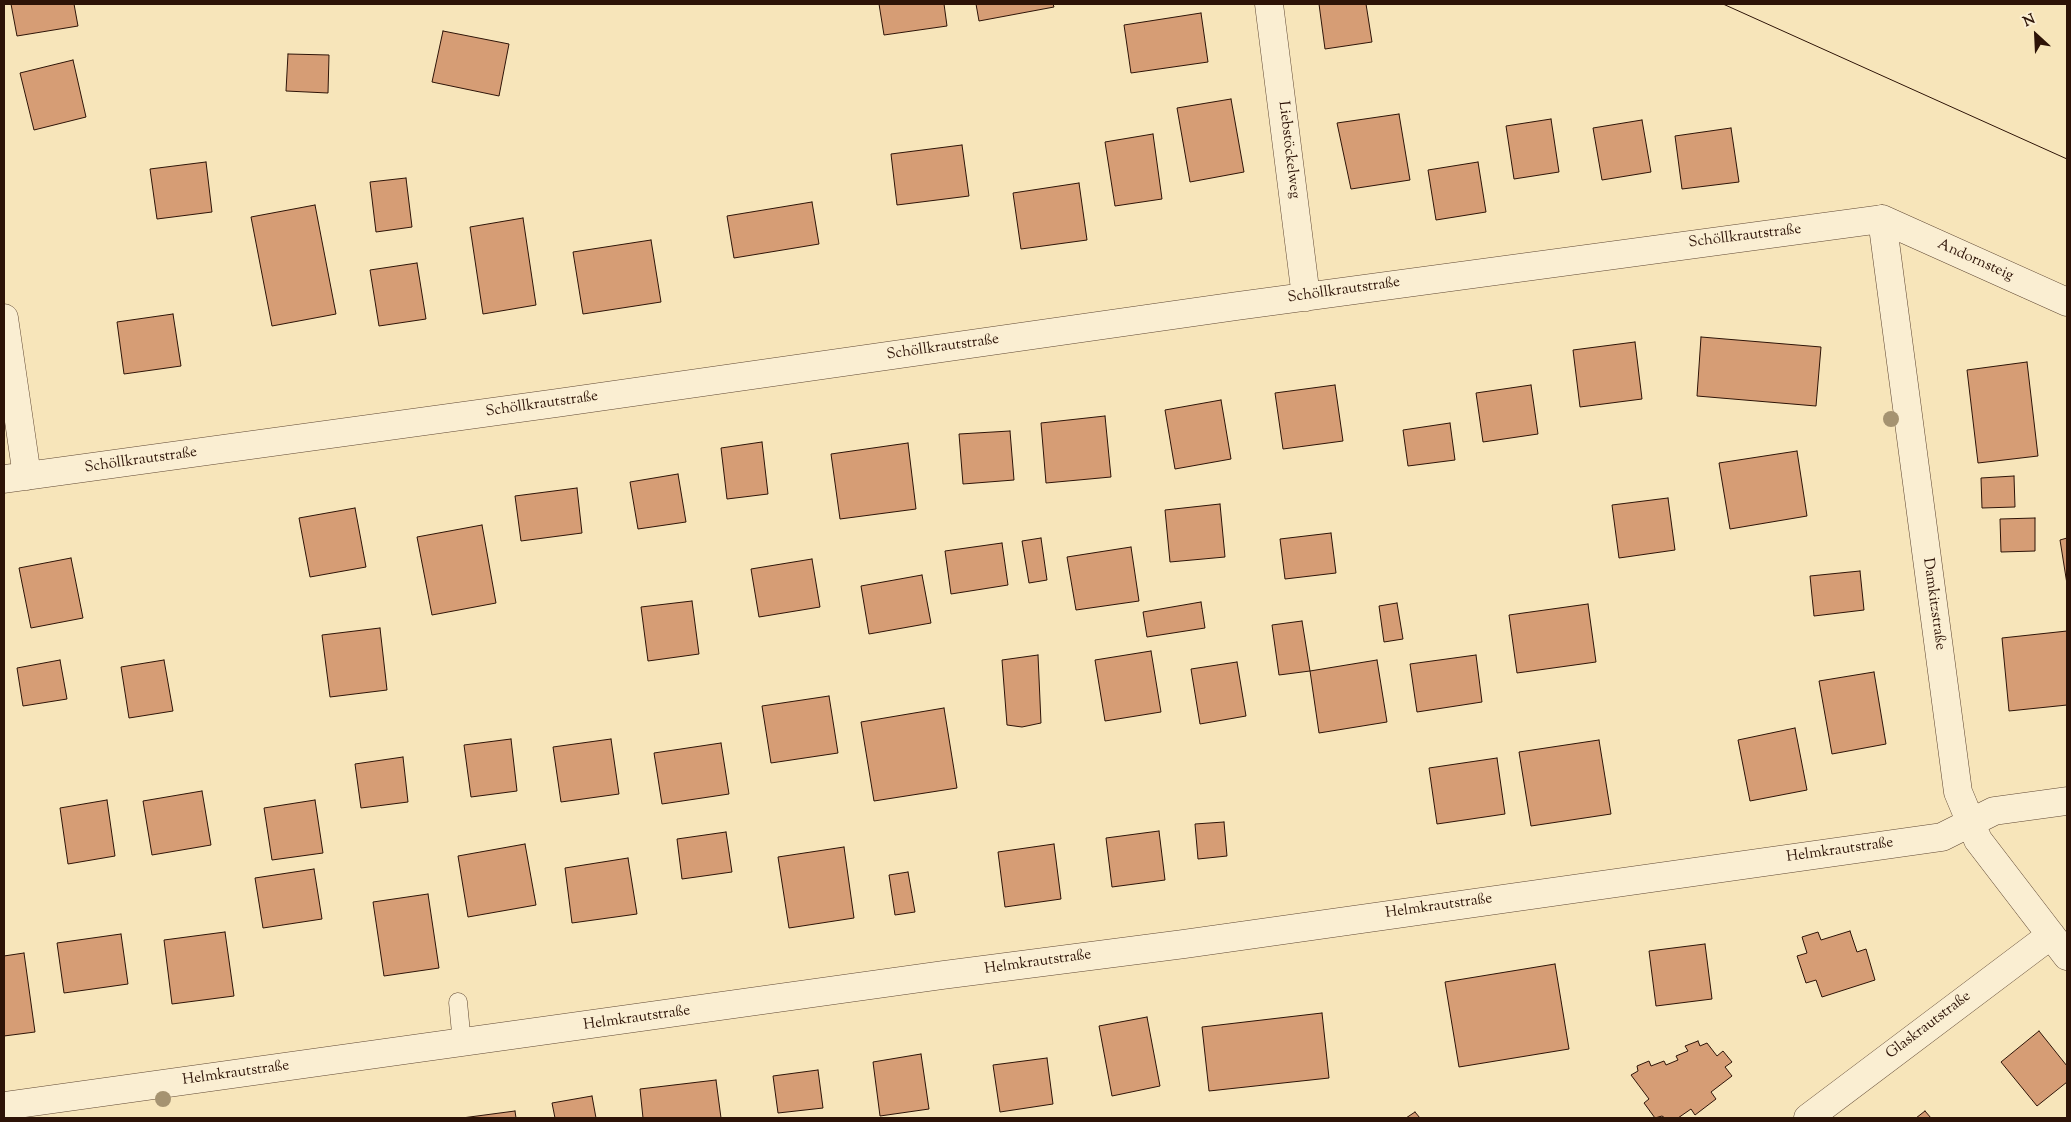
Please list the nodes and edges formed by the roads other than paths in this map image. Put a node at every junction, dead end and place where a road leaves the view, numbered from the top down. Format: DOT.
graph roads {
  1 [pos="1269,4"];
  2 [pos="1882,220"];
  3 [pos="1306,297"];
  4 [pos="2067,302"];
  5 [pos="4,318"];
  6 [pos="15,478"];
  7 [pos="2067,801"];
  8 [pos="1970,822"];
  9 [pos="2059,946"];
  10 [pos="458,1002"];
  11 [pos="462,1043"];
  12 [pos="4,1106"];
  13 [pos="53,1109"];
  14 [pos="1808,1118"];
  1 -- 3 [label="street, Liebstöckelweg"];
  2 -- 3 [label="street, Schöllkrautstraße"];
  2 -- 4 [label="street, Andornsteig"];
  2 -- 8 [label="street, Damkitzstraße"];
  3 -- 6 [label="street, Schöllkrautstraße"];
  5 -- 6 [label="street"];
  7 -- 8 [label="street, Helmkrautstraße"];
  8 -- 9 [label="street, Damkitzstraße"];
  8 -- 11 [label="street, Helmkrautstraße"];
  9 -- 14 [label="street, Glaskrautstraße"];
  10 -- 11 [label="lane"];
  11 -- 13 [label="street, Helmkrautstraße"];
  12 -- 13 [label="street, Helmkrautstraße"];
}
